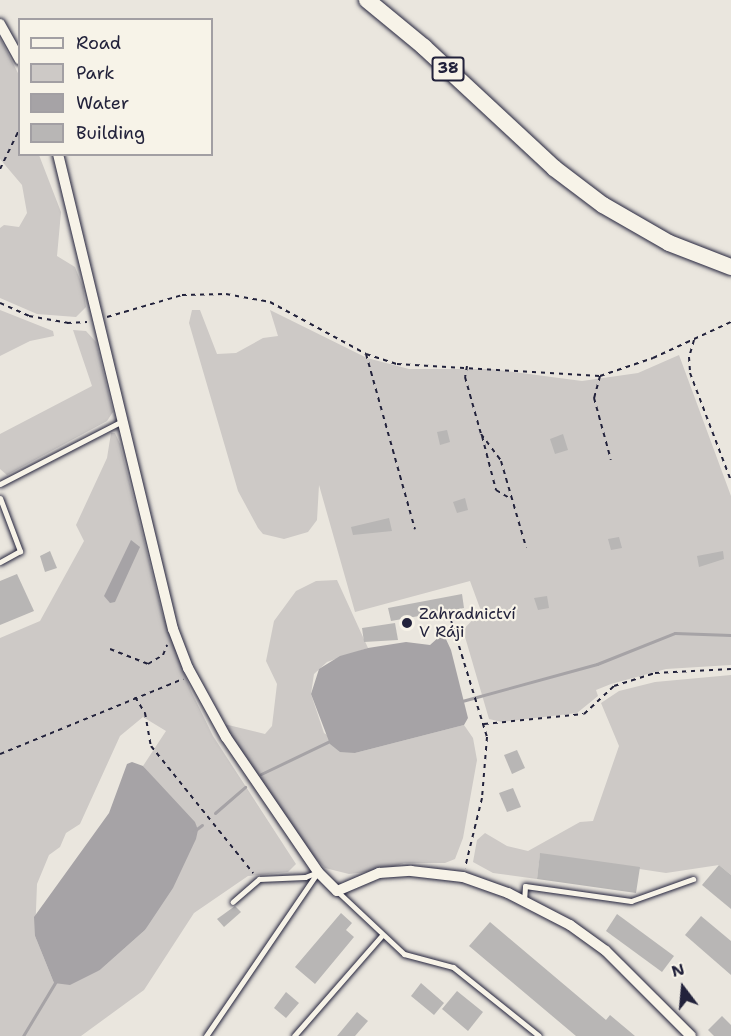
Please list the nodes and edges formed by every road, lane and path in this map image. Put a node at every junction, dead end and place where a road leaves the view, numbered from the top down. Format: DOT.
graph roads {
  1 [pos="367,0"];
  2 [pos="0,24"];
  3 [pos="18,56"];
  4 [pos="18,132"];
  5 [pos="58,156"];
  6 [pos="0,169"];
  7 [pos="731,267"];
  8 [pos="0,303"];
  9 [pos="97,320"];
  10 [pos="731,322"];
  11 [pos="694,340"];
  12 [pos="366,354"];
  13 [pos="467,366"];
  14 [pos="600,376"];
  15 [pos="122,422"];
  16 [pos="481,434"];
  17 [pos="611,460"];
  18 [pos="731,481"];
  19 [pos="0,484"];
  20 [pos="0,498"];
  21 [pos="511,500"];
  22 [pos="415,529"];
  23 [pos="526,547"];
  24 [pos="0,562"];
  25 [pos="451,620"];
  26 [pos="173,629"];
  27 [pos="110,649"];
  28 [pos="731,669"];
  29 [pos="193,675"];
  30 [pos="135,697"];
  31 [pos="484,724"];
  32 [pos="0,754"];
  33 [pos="318,872"];
  34 [pos="463,877"];
  35 [pos="693,879"];
  36 [pos="258,880"];
  37 [pos="337,891"];
  38 [pos="524,901"];
  39 [pos="233,902"];
  40 [pos="382,935"];
  41 [pos="685,1034"];
  42 [pos="208,1035"];
  43 [pos="294,1036"];
  44 [pos="539,1036"];
  1 -- 7 [label="main road, 38"];
  2 -- 3 [label="street"];
  4 -- 6 [label="path"];
  5 -- 9 [label="street"];
  8 -- 9 [label="path"];
  9 -- 12 [label="path"];
  9 -- 15 [label="street"];
  10 -- 11 [label="path"];
  11 -- 14 [label="path"];
  11 -- 18 [label="path"];
  12 -- 13 [label="path"];
  12 -- 22 [label="path"];
  13 -- 14 [label="path"];
  13 -- 16 [label="path"];
  14 -- 17 [label="path"];
  15 -- 19 [label="lane"];
  15 -- 26 [label="street"];
  16 -- 21 [label="path"];
  16 -- 21 [label="path"];
  20 -- 24 [label="lane"];
  21 -- 23 [label="path"];
  25 -- 31 [label="path"];
  26 -- 27 [label="path"];
  26 -- 29 [label="street"];
  28 -- 31 [label="path"];
  29 -- 30 [label="path"];
  29 -- 33 [label="street"];
  30 -- 32 [label="path"];
  30 -- 36 [label="path"];
  31 -- 34 [label="path"];
  33 -- 36 [label="lane"];
  33 -- 37 [label="street"];
  33 -- 42 [label="lane"];
  34 -- 37 [label="street"];
  34 -- 38 [label="street"];
  35 -- 38 [label="lane"];
  36 -- 39 [label="lane"];
  37 -- 40 [label="lane"];
  38 -- 41 [label="street"];
  40 -- 43 [label="lane"];
  40 -- 44 [label="lane"];
}
